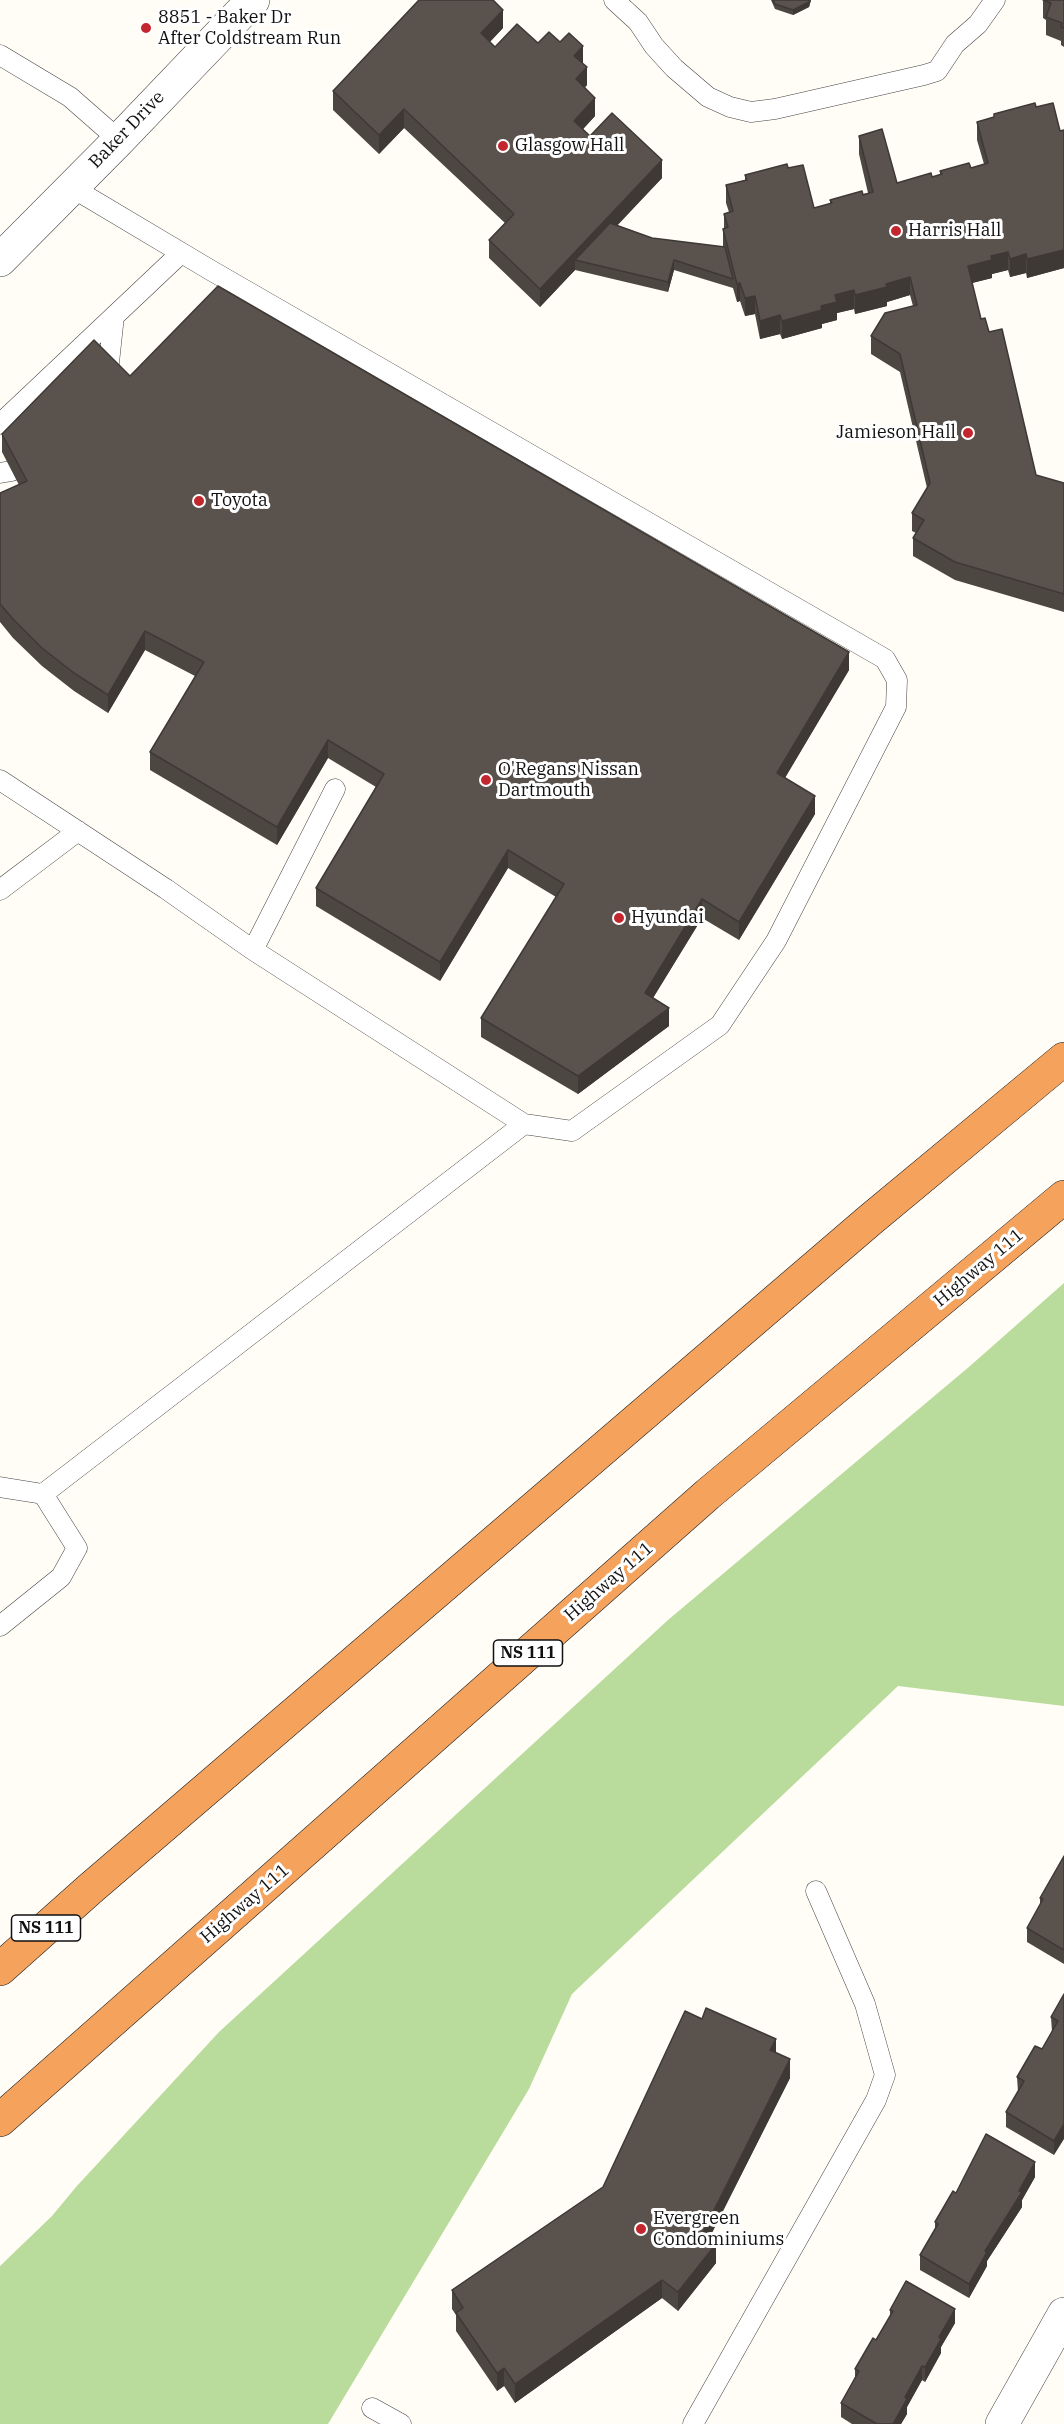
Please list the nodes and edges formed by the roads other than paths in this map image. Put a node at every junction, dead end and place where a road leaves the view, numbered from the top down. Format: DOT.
graph roads {
  1 [pos="253,0"];
  2 [pos="614,0"];
  3 [pos="995,0"];
  4 [pos="0,55"];
  5 [pos="119,140"];
  6 [pos="71,187"];
  7 [pos="181,253"];
  8 [pos="0,260"];
  9 [pos="114,316"];
  10 [pos="108,372"];
  11 [pos="0,424"];
  12 [pos="0,780"];
  13 [pos="335,789"];
  14 [pos="78,831"];
  15 [pos="0,890"];
  16 [pos="253,950"];
  17 [pos="1064,1059"];
  18 [pos="524,1124"];
  19 [pos="1064,1197"];
  20 [pos="0,1487"];
  21 [pos="43,1494"];
  22 [pos="0,1626"];
  23 [pos="91,1888"];
  24 [pos="816,1891"];
  25 [pos="0,1955"];
  26 [pos="0,1969"];
  27 [pos="0,2120"];
  28 [pos="1064,2314"];
  29 [pos="372,2408"];
  30 [pos="401,2424"];
  31 [pos="693,2424"];
  32 [pos="1002,2424"];
  1 -- 5 [label="street, Baker Drive"];
  2 -- 3 [label="lane"];
  4 -- 5 [label="lane"];
  5 -- 6 [label="street, Baker Drive"];
  6 -- 7 [label="lane"];
  6 -- 8 [label="street, Baker Drive"];
  7 -- 9 [label="lane"];
  7 -- 18 [label="lane"];
  9 -- 10 [label="lane"];
  9 -- 11 [label="lane"];
  12 -- 14 [label="lane"];
  13 -- 16 [label="lane"];
  14 -- 15 [label="lane"];
  14 -- 16 [label="lane"];
  16 -- 18 [label="lane"];
  17 -- 23 [label="highway, NS 111"];
  18 -- 21 [label="lane"];
  19 -- 27 [label="highway, Highway 111 / NS 111"];
  20 -- 21 [label="lane"];
  21 -- 22 [label="lane"];
  23 -- 25 [label="highway"];
  23 -- 26 [label="highway, NS 111"];
  24 -- 31 [label="lane"];
  28 -- 32 [label="street"];
  29 -- 30 [label="lane"];
}
